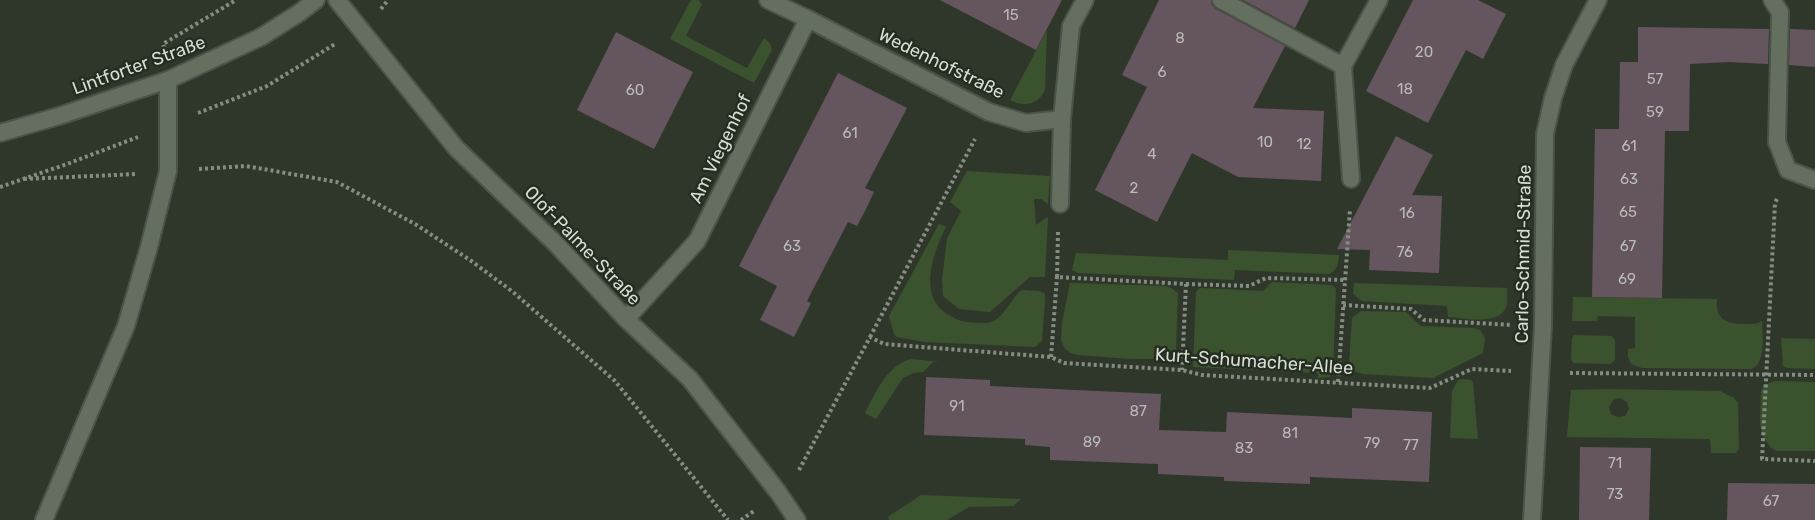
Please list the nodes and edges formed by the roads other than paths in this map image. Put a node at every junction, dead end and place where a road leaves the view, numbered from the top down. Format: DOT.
graph roads {
  1 [pos="316,0"];
  2 [pos="337,0"];
  3 [pos="768,0"];
  4 [pos="1085,0"];
  5 [pos="1221,0"];
  6 [pos="1379,0"];
  7 [pos="1598,0"];
  8 [pos="1772,0"];
  9 [pos="808,19"];
  10 [pos="1343,66"];
  11 [pos="168,80"];
  12 [pos="1062,120"];
  13 [pos="0,134"];
  14 [pos="1351,178"];
  15 [pos="1815,180"];
  16 [pos="1060,204"];
  17 [pos="626,320"];
  18 [pos="44,520"];
  19 [pos="797,520"];
  20 [pos="1532,520"];
  1 -- 11 [label="street, Lintforter Straße"];
  2 -- 17 [label="street, Olof-Palme-Straße"];
  3 -- 9 [label="street"];
  4 -- 12 [label="street"];
  5 -- 10 [label="street"];
  6 -- 10 [label="street"];
  7 -- 20 [label="street, Carlo-Schmid-Straße"];
  8 -- 15 [label="street"];
  9 -- 12 [label="street, Wedenhofstraße"];
  9 -- 17 [label="street, Am Viegenhof"];
  10 -- 14 [label="street"];
  11 -- 13 [label="street, Lintforter Straße"];
  11 -- 18 [label="street"];
  12 -- 16 [label="street"];
  17 -- 19 [label="street, Olof-Palme-Straße"];
}
